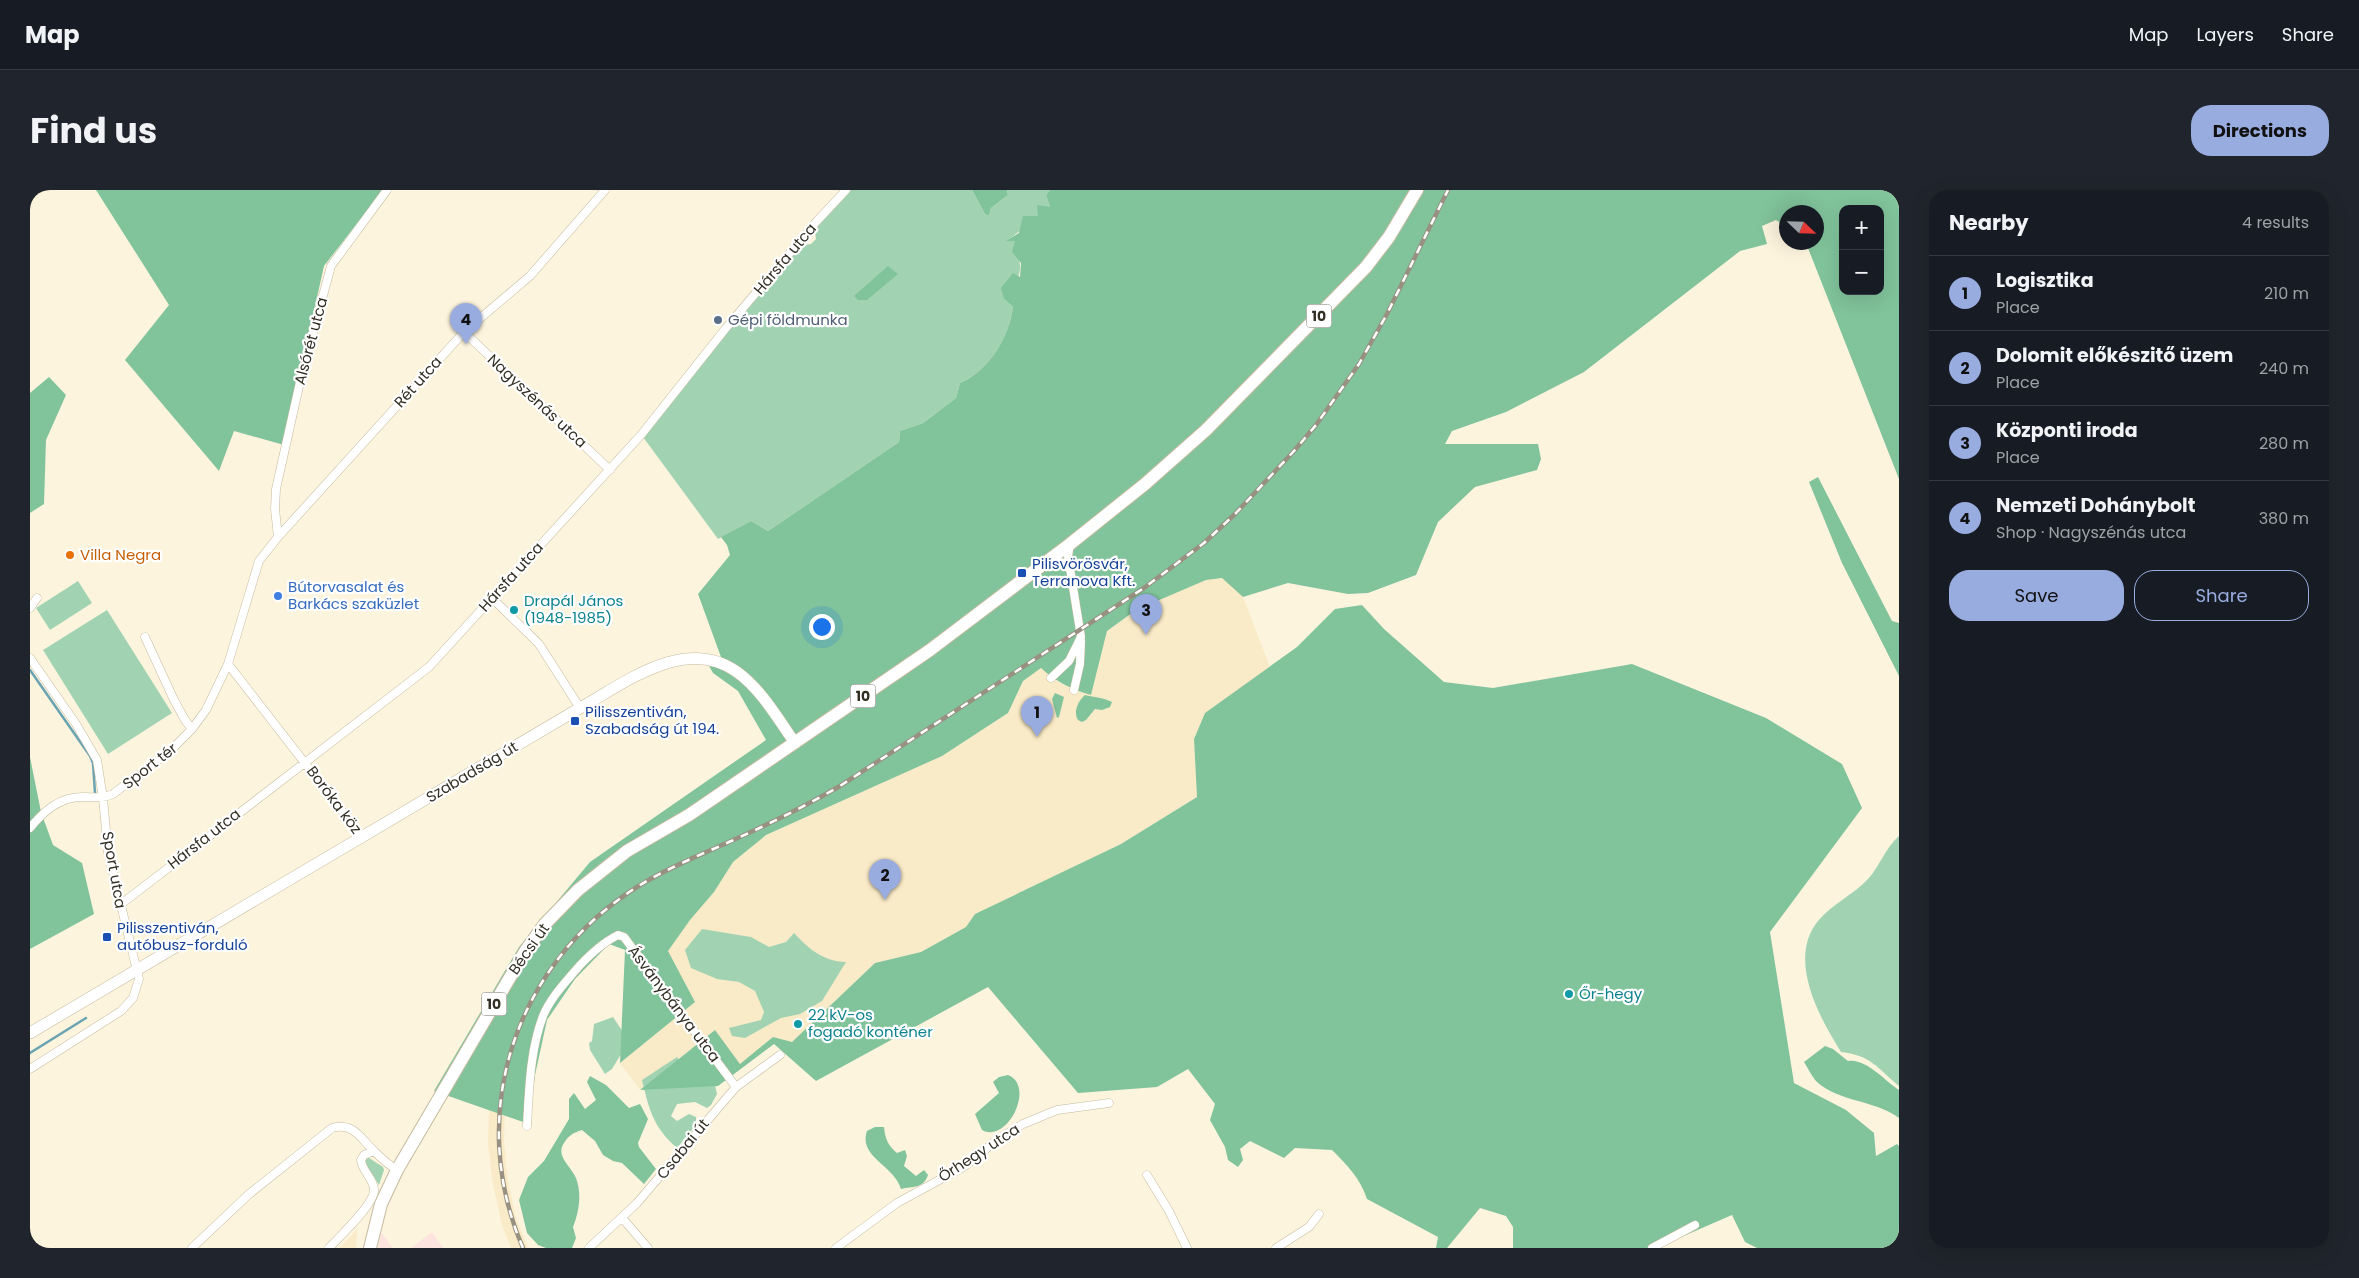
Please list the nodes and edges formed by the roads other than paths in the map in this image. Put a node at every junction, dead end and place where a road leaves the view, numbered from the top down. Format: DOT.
graph roads {
  1 [pos="387,190"];
  2 [pos="605,190"];
  3 [pos="846,190"];
  4 [pos="1417,190"];
  5 [pos="464,332"];
  6 [pos="610,470"];
  7 [pos="278,537"];
  8 [pos="1070,544"];
  9 [pos="1050,560"];
  10 [pos="1070,570"];
  11 [pos="37,598"];
  12 [pos="492,598"];
  13 [pos="30,608"];
  14 [pos="146,637"];
  15 [pos="1081,637"];
  16 [pos="30,658"];
  17 [pos="228,664"];
  18 [pos="1051,678"];
  19 [pos="1074,690"];
  20 [pos="580,708"];
  21 [pos="206,710"];
  22 [pos="192,729"];
  23 [pos="795,742"];
  24 [pos="305,762"];
  25 [pos="103,798"];
  26 [pos="30,828"];
  27 [pos="363,838"];
  28 [pos="120,904"];
  29 [pos="138,969"];
  30 [pos="30,1033"];
  31 [pos="780,1055"];
  32 [pos="30,1069"];
  33 [pos="736,1087"];
  34 [pos="1109,1103"];
  35 [pos="528,1126"];
  36 [pos="374,1151"];
  37 [pos="397,1170"];
  38 [pos="1146,1175"];
  39 [pos="1319,1214"];
  40 [pos="623,1219"];
  41 [pos="1694,1226"];
  42 [pos="192,1248"];
  43 [pos="329,1248"];
  44 [pos="370,1248"];
  45 [pos="589,1248"];
  46 [pos="648,1248"];
  47 [pos="836,1248"];
  48 [pos="1187,1248"];
  49 [pos="1276,1248"];
  50 [pos="1652,1248"];
  1 -- 7 [label="street, Alsórét utca"];
  2 -- 5 [label="street, Rét utca"];
  3 -- 6 [label="street, Hársfa utca"];
  4 -- 8 [label="main road, 10"];
  5 -- 6 [label="street, Nagyszénás utca"];
  5 -- 7 [label="street, Rét utca"];
  6 -- 12 [label="street, Hársfa utca"];
  7 -- 17 [label="street, Rét utca"];
  8 -- 9 [label="main road, 10"];
  8 -- 10 [label="street"];
  9 -- 10 [label="street"];
  9 -- 23 [label="main road, 10"];
  10 -- 15 [label="street"];
  11 -- 13 [label="street"];
  12 -- 20 [label="street"];
  12 -- 24 [label="street, Hársfa utca"];
  14 -- 22 [label="street"];
  15 -- 18 [label="street"];
  15 -- 19 [label="street"];
  16 -- 25 [label="street, Sport utca"];
  17 -- 21 [label="street, Rét utca"];
  17 -- 24 [label="street, Boróka köz"];
  20 -- 23 [label="main road, Szabadság út"];
  20 -- 27 [label="main road, Szabadság út"];
  21 -- 22 [label="street, Sport tér"];
  22 -- 25 [label="street, Sport tér"];
  23 -- 37 [label="main road, Bécsi út / 10"];
  24 -- 27 [label="street, Boróka köz"];
  24 -- 28 [label="street, Hársfa utca"];
  25 -- 26 [label="street"];
  25 -- 28 [label="street, Sport utca"];
  27 -- 29 [label="main road, Szabadság út"];
  28 -- 29 [label="street, Sport utca"];
  29 -- 30 [label="main road, Szabadság út"];
  29 -- 32 [label="street"];
  31 -- 33 [label="street, Csabai út"];
  33 -- 35 [label="street, Ásványbánya utca"];
  33 -- 40 [label="street, Csabai út"];
  34 -- 47 [label="street, Őrhegy utca"];
  36 -- 37 [label="street"];
  36 -- 42 [label="street"];
  36 -- 43 [label="street"];
  37 -- 44 [label="main road, Bécsi út / 10"];
  38 -- 48 [label="street"];
  39 -- 49 [label="street"];
  40 -- 45 [label="street, Csabai út"];
  40 -- 46 [label="street"];
  41 -- 50 [label="street"];
}
